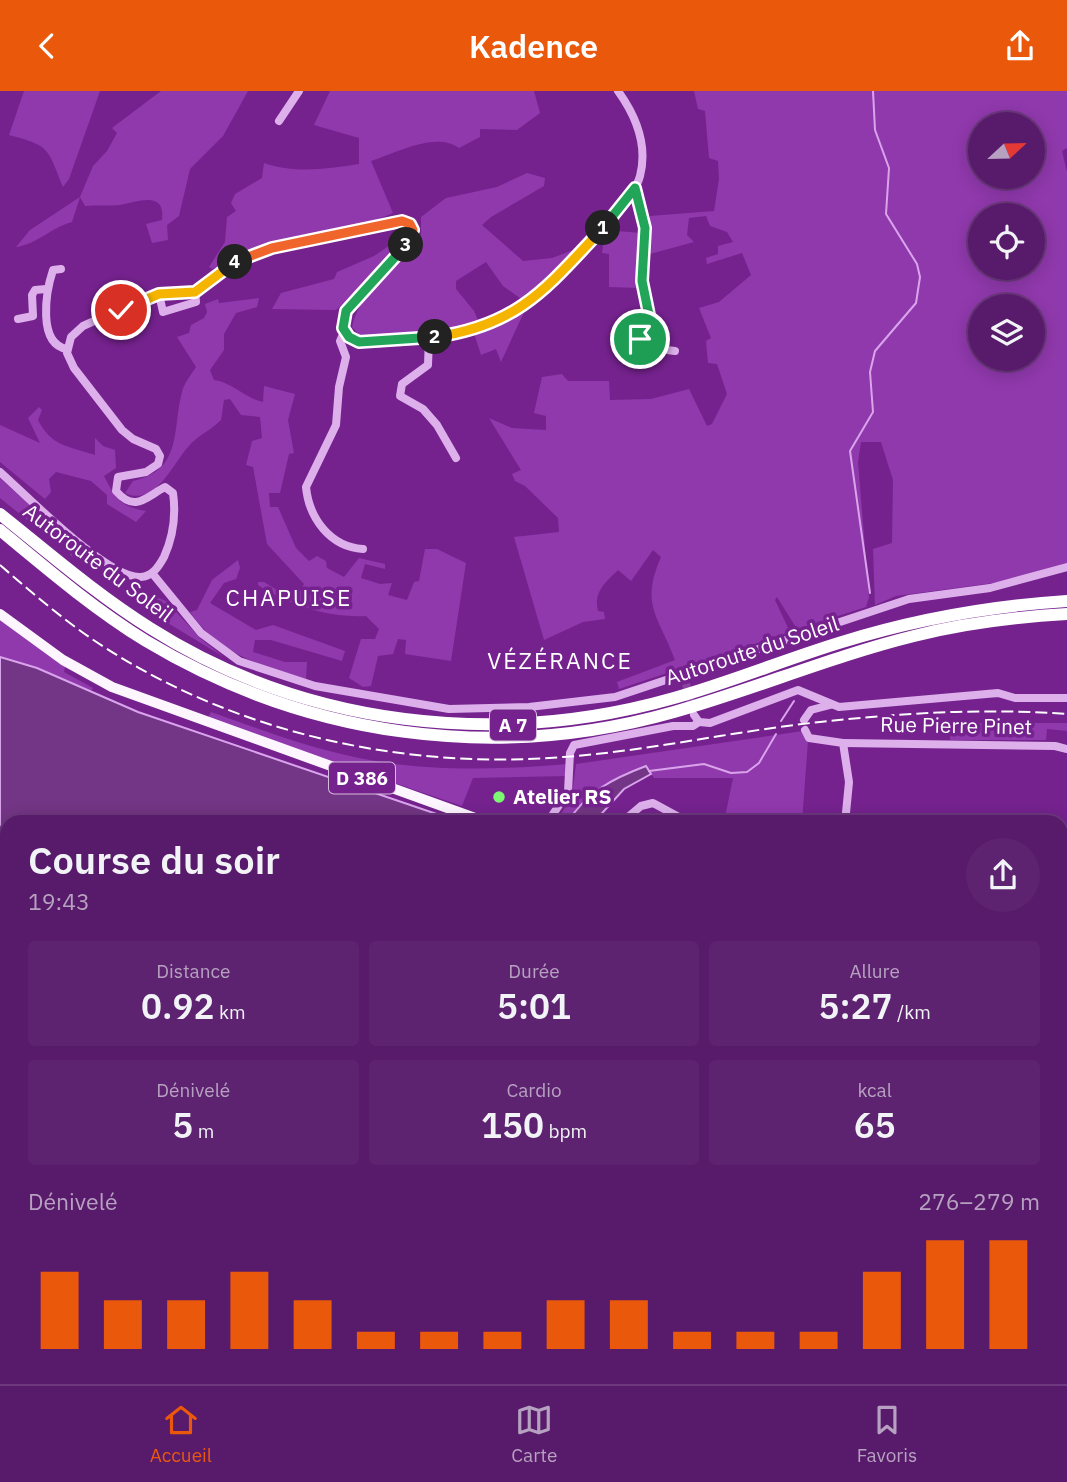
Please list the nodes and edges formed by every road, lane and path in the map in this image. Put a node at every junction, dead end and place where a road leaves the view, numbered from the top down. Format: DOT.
graph roads {
  1 [pos="299,91"];
  2 [pos="618,91"];
  3 [pos="279,121"];
  4 [pos="635,188"];
  5 [pos="61,269"];
  6 [pos="46,289"];
  7 [pos="195,292"];
  8 [pos="159,294"];
  9 [pos="18,319"];
  10 [pos="344,332"];
  11 [pos="429,338"];
  12 [pos="67,349"];
  13 [pos="675,351"];
  14 [pos="456,458"];
  15 [pos="0,472"];
  16 [pos="0,514"];
  17 [pos="0,530"];
  18 [pos="363,549"];
  19 [pos="1067,567"];
  20 [pos="152,573"];
  21 [pos="1067,601"];
  22 [pos="0,614"];
  23 [pos="1067,614"];
  24 [pos="1067,698"];
  25 [pos="830,705"];
  26 [pos="804,720"];
  27 [pos="805,730"];
  28 [pos="843,743"];
  29 [pos="1067,749"];
  30 [pos="467,815"];
  31 [pos="552,815"];
  32 [pos="630,815"];
  33 [pos="675,815"];
  34 [pos="846,815"];
  1 -- 3 [label="street"];
  2 -- 4 [label="street"];
  4 -- 11 [label="street"];
  4 -- 13 [label="street"];
  5 -- 6 [label="street"];
  6 -- 9 [label="street"];
  6 -- 12 [label="street"];
  7 -- 8 [label="street"];
  7 -- 8 [label="street"];
  7 -- 10 [label="street"];
  8 -- 12 [label="street"];
  10 -- 11 [label="street"];
  10 -- 18 [label="street"];
  11 -- 14 [label="street"];
  12 -- 20 [label="street"];
  15 -- 20 [label="street"];
  16 -- 21 [label="highway, Autoroute du Soleil / A 7"];
  17 -- 23 [label="highway, Autoroute du Soleil / A 7"];
  19 -- 20 [label="street"];
  22 -- 30 [label="main road, D 386"];
  24 -- 25 [label="street"];
  25 -- 26 [label="street"];
  25 -- 31 [label="street"];
  27 -- 28 [label="street, Rue Pierre Pinet"];
  28 -- 29 [label="street, Rue Pierre Pinet"];
  28 -- 34 [label="street"];
  32 -- 33 [label="street"];
}
